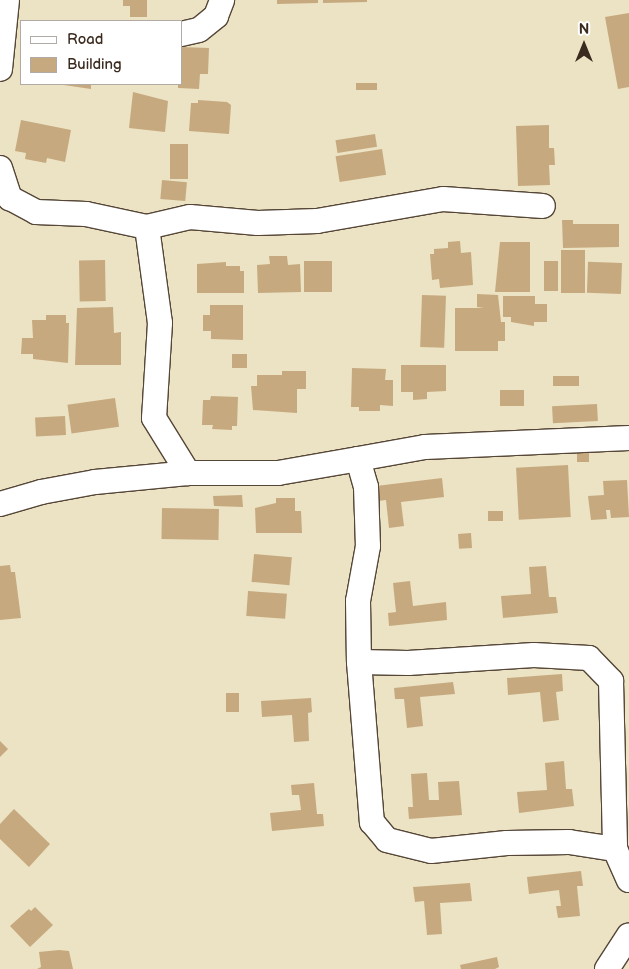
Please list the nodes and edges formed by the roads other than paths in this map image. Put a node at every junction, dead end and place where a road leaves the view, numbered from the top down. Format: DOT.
graph roads {
  1 [pos="7,0"];
  2 [pos="222,0"];
  3 [pos="182,34"];
  4 [pos="13,41"];
  5 [pos="0,69"];
  6 [pos="0,168"];
  7 [pos="5,201"];
  8 [pos="543,206"];
  9 [pos="147,227"];
  10 [pos="629,438"];
  11 [pos="358,459"];
  12 [pos="188,473"];
  13 [pos="0,504"];
  14 [pos="360,662"];
  15 [pos="615,849"];
  16 [pos="629,880"];
  17 [pos="629,935"];
  18 [pos="607,969"];
  1 -- 4 [label="street"];
  2 -- 3 [label="street"];
  4 -- 5 [label="street"];
  6 -- 7 [label="street"];
  7 -- 9 [label="street"];
  8 -- 9 [label="street"];
  9 -- 12 [label="street"];
  10 -- 11 [label="street"];
  11 -- 12 [label="street"];
  11 -- 14 [label="street"];
  12 -- 13 [label="street"];
  14 -- 15 [label="street"];
  14 -- 15 [label="street"];
  15 -- 16 [label="street"];
  17 -- 18 [label="street"];
}
